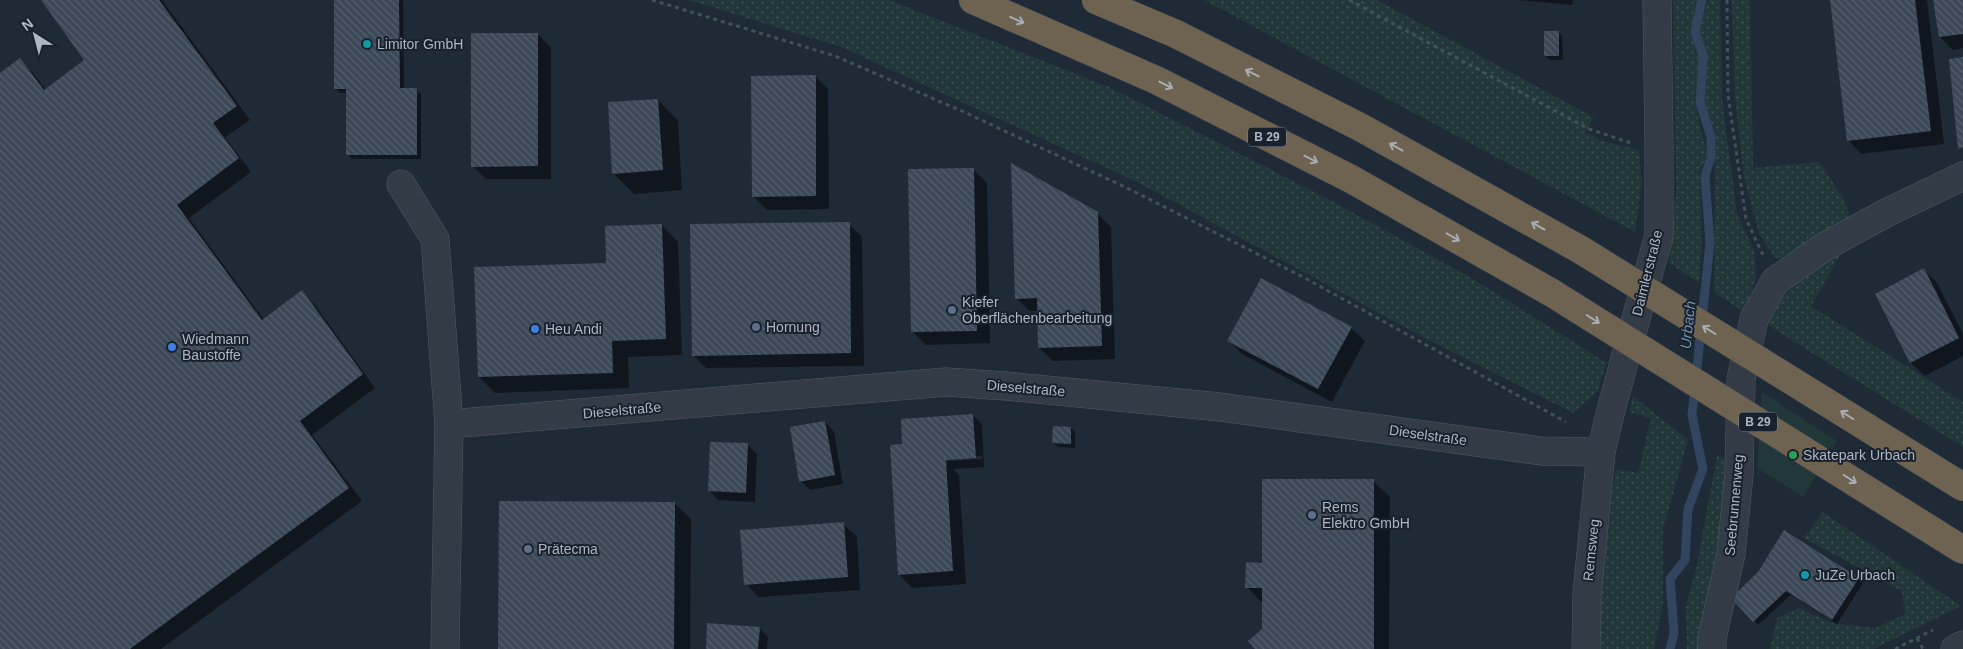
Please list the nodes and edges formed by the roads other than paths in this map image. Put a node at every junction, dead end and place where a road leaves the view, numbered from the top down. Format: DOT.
graph roads {
  1 [pos="973,0"];
  2 [pos="1096,0"];
  3 [pos="1657,0"];
  4 [pos="1963,176"];
  5 [pos="402,184"];
  6 [pos="449,424"];
  7 [pos="1601,452"];
  8 [pos="1963,487"];
  9 [pos="1963,550"];
  10 [pos="1963,645"];
  11 [pos="445,649"];
  12 [pos="1586,649"];
  13 [pos="1712,649"];
  14 [pos="1955,649"];
  1 -- 9 [label="highway, B 29, one-way, bridge"];
  8 -- 2 [label="highway, one-way, bridge"];
  3 -- 7 [label="street, Daimlerstraße"];
  4 -- 13 [label="street, Seebrunnenweg"];
  5 -- 6 [label="street"];
  6 -- 7 [label="street, Dieselstraße"];
  6 -- 11 [label="street"];
  7 -- 12 [label="street, Remsweg"];
  10 -- 14 [label="street"];
}
